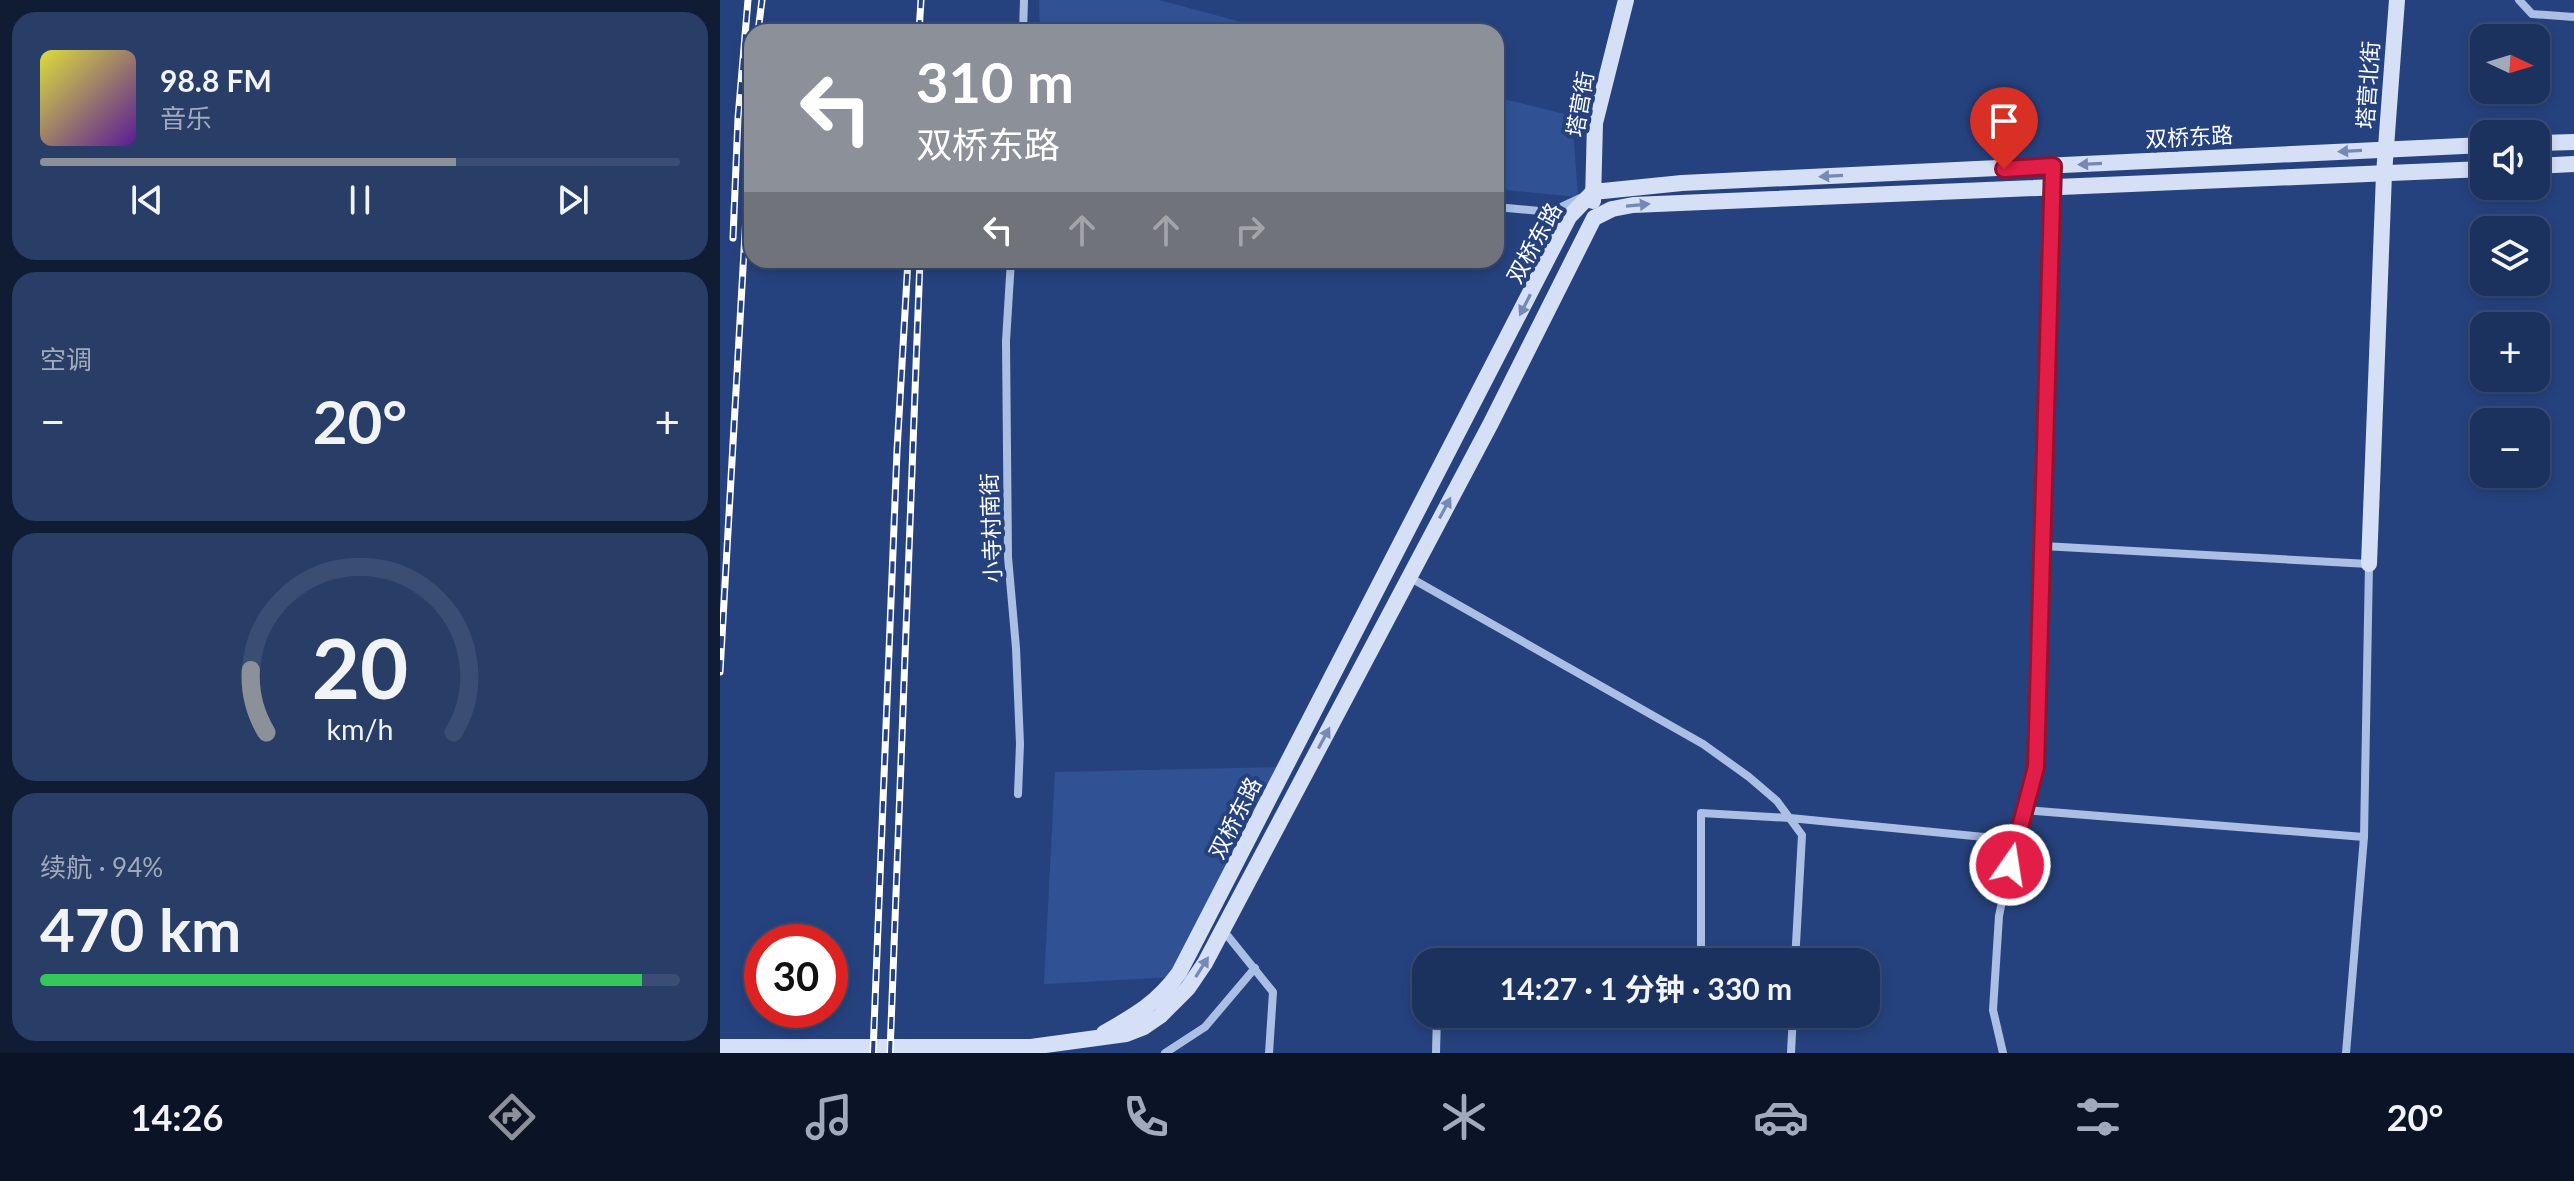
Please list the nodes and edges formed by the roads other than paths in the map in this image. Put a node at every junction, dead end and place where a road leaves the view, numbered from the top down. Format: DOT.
graph roads {
  1 [pos="1024,0"];
  2 [pos="1626,0"];
  3 [pos="2397,0"];
  4 [pos="2519,0"];
  5 [pos="2574,17"];
  6 [pos="1023,24"];
  7 [pos="2574,142"];
  8 [pos="2550,143"];
  9 [pos="2470,146"];
  10 [pos="2385,149"];
  11 [pos="2574,164"];
  12 [pos="2550,165"];
  13 [pos="2053,166"];
  14 [pos="2470,170"];
  15 [pos="2384,174"];
  16 [pos="2053,188"];
  17 [pos="1593,192"];
  18 [pos="1504,208"];
  19 [pos="1594,218"];
  20 [pos="1011,268"];
  21 [pos="2043,546"];
  22 [pos="2369,564"];
  23 [pos="1409,577"];
  24 [pos="1018,794"];
  25 [pos="2024,810"];
  26 [pos="1790,818"];
  27 [pos="2364,837"];
  28 [pos="2015,840"];
  29 [pos="1223,930"];
  30 [pos="1701,948"];
  31 [pos="1796,948"];
  32 [pos="1255,968"];
  33 [pos="1437,1028"];
  34 [pos="1792,1028"];
  35 [pos="1096,1038"];
  36 [pos="720,1047"];
  37 [pos="1165,1053"];
  38 [pos="1269,1053"];
  39 [pos="1436,1053"];
  40 [pos="1791,1053"];
  41 [pos="2003,1053"];
  42 [pos="2346,1053"];
  1 -- 6 [label="street"];
  2 -- 17 [label="street, 塔营街"];
  3 -- 10 [label="street, 塔营北街"];
  4 -- 5 [label="street"];
  7 -- 8 [label="street"];
  9 -- 10 [label="street, 双桥东路"];
  10 -- 13 [label="street, 双桥东路, one-way"];
  10 -- 15 [label="street, 塔营北街"];
  11 -- 12 [label="street"];
  13 -- 16 [label="street"];
  13 -- 17 [label="street, 双桥东路, one-way"];
  14 -- 15 [label="street, 双桥东路"];
  15 -- 16 [label="street, 双桥东路"];
  15 -- 22 [label="street, 塔营北街"];
  19 -- 16 [label="street, 双桥东路, one-way"];
  16 -- 21 [label="street"];
  17 -- 18 [label="street"];
  17 -- 19 [label="street, 塔营街"];
  17 -- 35 [label="street, 双桥东路, one-way"];
  23 -- 19 [label="street, 双桥东路, one-way"];
  20 -- 24 [label="street, 小寺村南街"];
  21 -- 22 [label="street"];
  21 -- 25 [label="street"];
  22 -- 27 [label="street"];
  23 -- 26 [label="street"];
  29 -- 23 [label="street, 双桥东路, one-way"];
  25 -- 27 [label="street"];
  25 -- 28 [label="street"];
  26 -- 28 [label="street"];
  26 -- 30 [label="street"];
  26 -- 31 [label="street"];
  27 -- 42 [label="street"];
  28 -- 41 [label="street"];
  29 -- 32 [label="street"];
  35 -- 29 [label="street, 双桥东路, one-way"];
  32 -- 37 [label="street"];
  32 -- 38 [label="street"];
  33 -- 39 [label="street"];
  34 -- 40 [label="street"];
  35 -- 36 [label="street, 双桥东路"];
}
